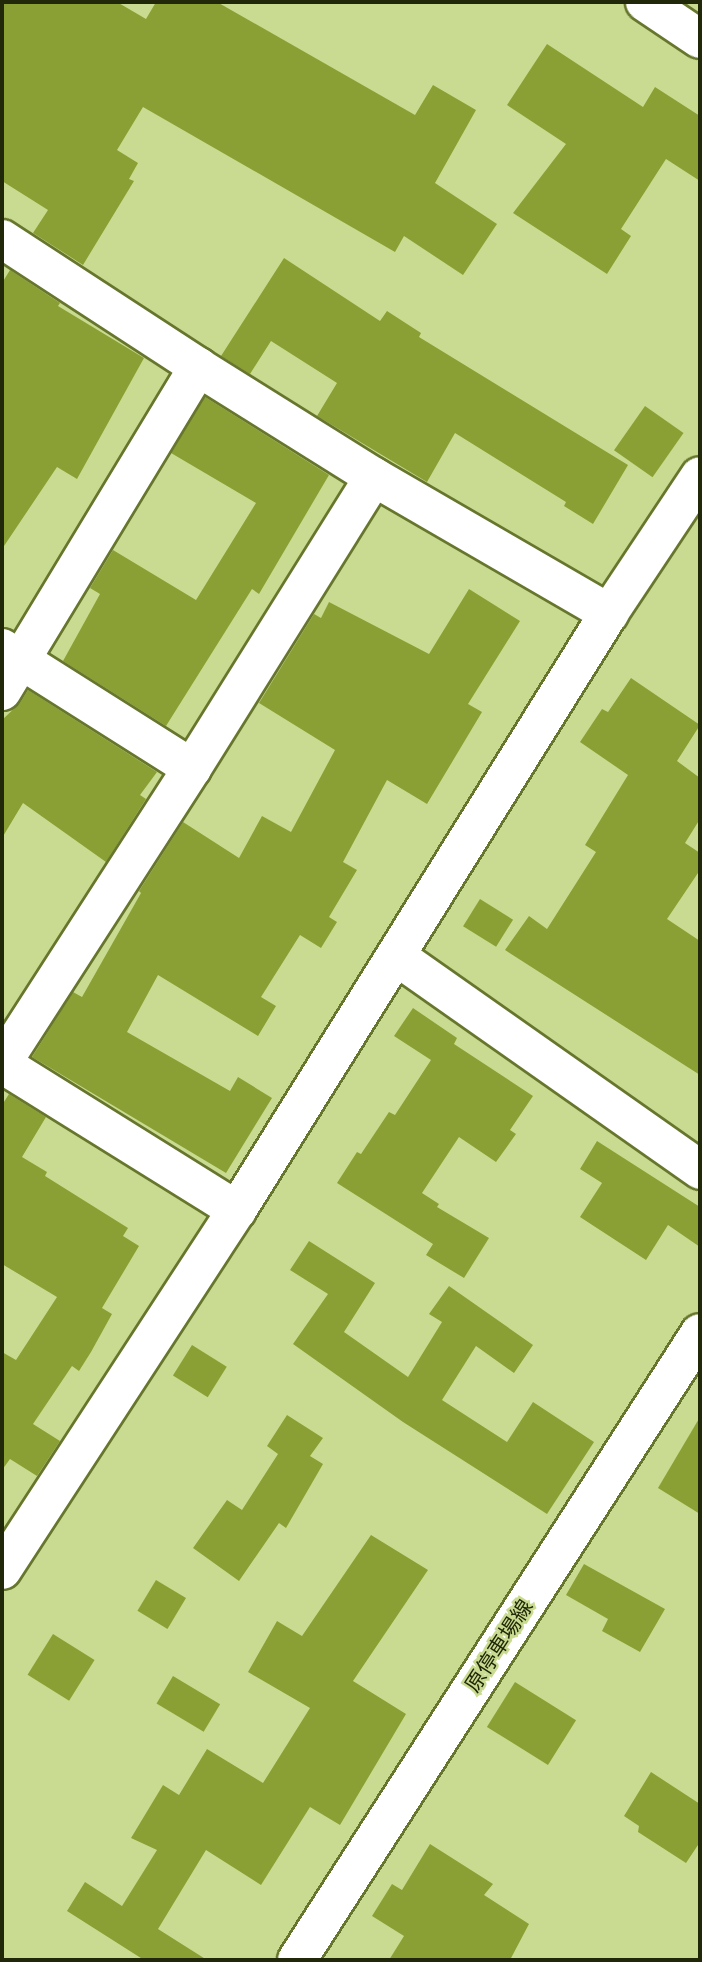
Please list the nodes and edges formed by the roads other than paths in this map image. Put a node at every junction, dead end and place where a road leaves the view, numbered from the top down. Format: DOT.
graph roads {
  1 [pos="645,2"];
  2 [pos="700,39"];
  3 [pos="4,244"];
  4 [pos="198,368"];
  5 [pos="700,476"];
  6 [pos="374,477"];
  7 [pos="609,613"];
  8 [pos="12,654"];
  9 [pos="2,691"];
  10 [pos="192,768"];
  11 [pos="396,956"];
  12 [pos="2,1063"];
  13 [pos="700,1171"];
  14 [pos="237,1210"];
  15 [pos="700,1333"];
  16 [pos="2,1570"];
  17 [pos="297,1960"];
  1 -- 2 [label="street"];
  3 -- 4 [label="street"];
  4 -- 6 [label="street"];
  4 -- 8 [label="street"];
  5 -- 7 [label="street"];
  6 -- 7 [label="street"];
  6 -- 10 [label="street"];
  7 -- 11 [label="street"];
  8 -- 9 [label="street"];
  8 -- 10 [label="street"];
  10 -- 12 [label="street"];
  11 -- 13 [label="street"];
  11 -- 14 [label="street"];
  12 -- 14 [label="street"];
  14 -- 16 [label="street"];
  15 -- 17 [label="street, 原停車場線"];
}
